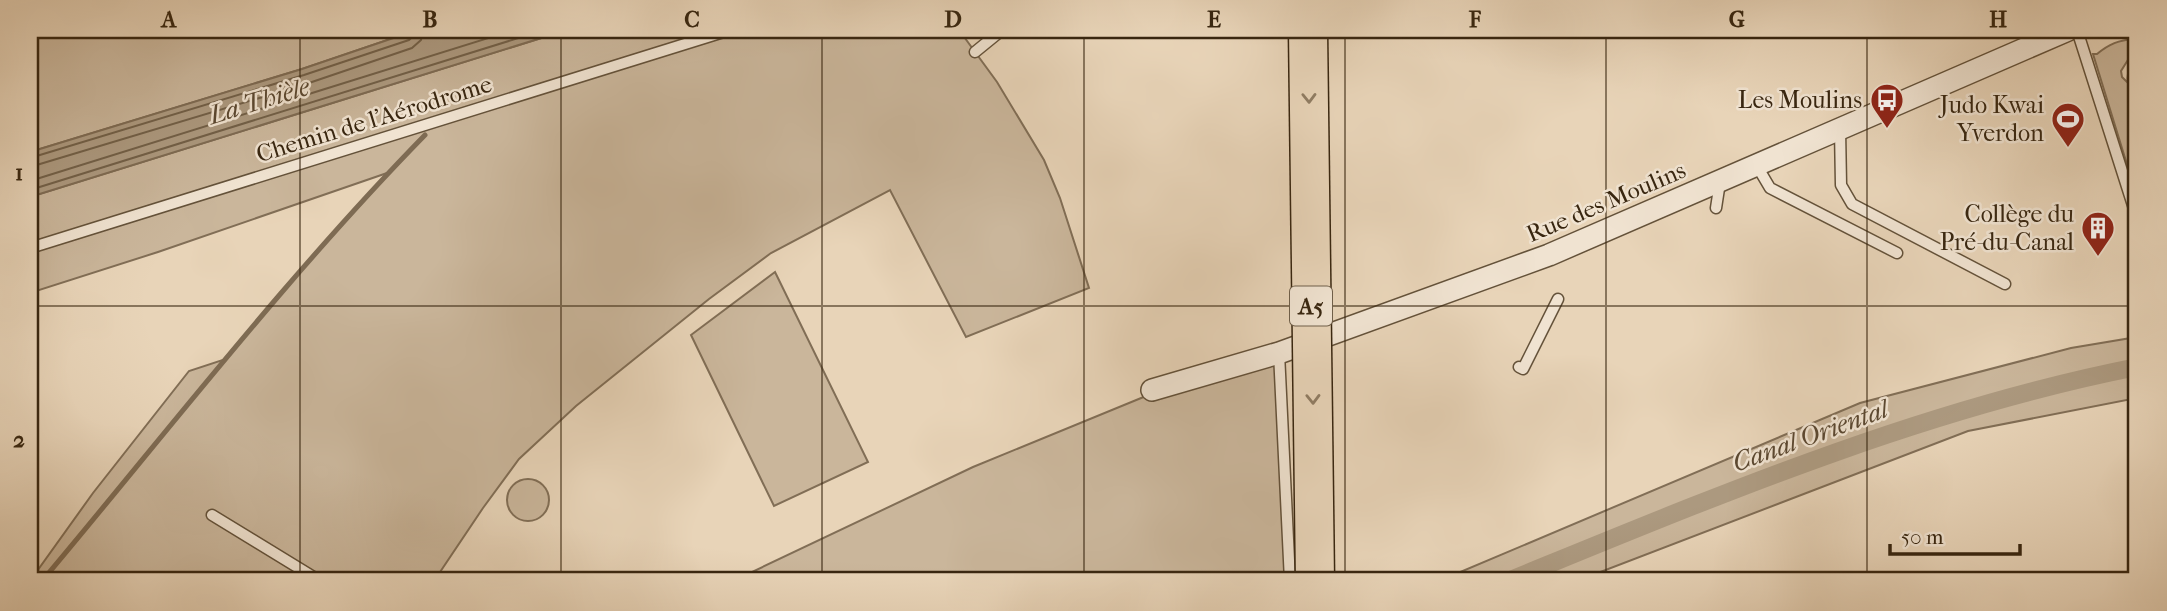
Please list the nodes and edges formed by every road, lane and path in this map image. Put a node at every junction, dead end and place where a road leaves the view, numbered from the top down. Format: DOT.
graph roads {
  1 [pos="730,30"];
  2 [pos="1002,30"];
  3 [pos="1308,30"];
  4 [pos="1333,30"];
  5 [pos="2068,30"];
  6 [pos="2077,30"];
  7 [pos="975,52"];
  8 [pos="1840,129"];
  9 [pos="1757,166"];
  10 [pos="1720,182"];
  11 [pos="1716,208"];
  12 [pos="2137,218"];
  13 [pos="30,248"];
  14 [pos="1897,253"];
  15 [pos="2005,284"];
  16 [pos="1558,299"];
  17 [pos="1279,353"];
  18 [pos="1520,367"];
  19 [pos="1152,390"];
  20 [pos="212,515"];
  21 [pos="320,581"];
  22 [pos="1290,581"];
  23 [pos="1315,581"];
  24 [pos="1340,581"];
  1 -- 13 [label="lane, Chemin de l'Aérodrome"];
  2 -- 7 [label="lane"];
  3 -- 23 [label="highway, A5, one-way, bridge"];
  4 -- 24 [label="highway, A5"];
  5 -- 8 [label="street, Rue des Moulins"];
  6 -- 12 [label="lane"];
  8 -- 9 [label="street, Rue des Moulins"];
  8 -- 15 [label="lane"];
  9 -- 10 [label="street, Rue des Moulins"];
  9 -- 14 [label="lane"];
  10 -- 11 [label="lane"];
  10 -- 17 [label="street, Rue des Moulins"];
  16 -- 18 [label="lane"];
  17 -- 19 [label="street, Rue des Moulins"];
  17 -- 22 [label="lane"];
  20 -- 21 [label="lane"];
}
